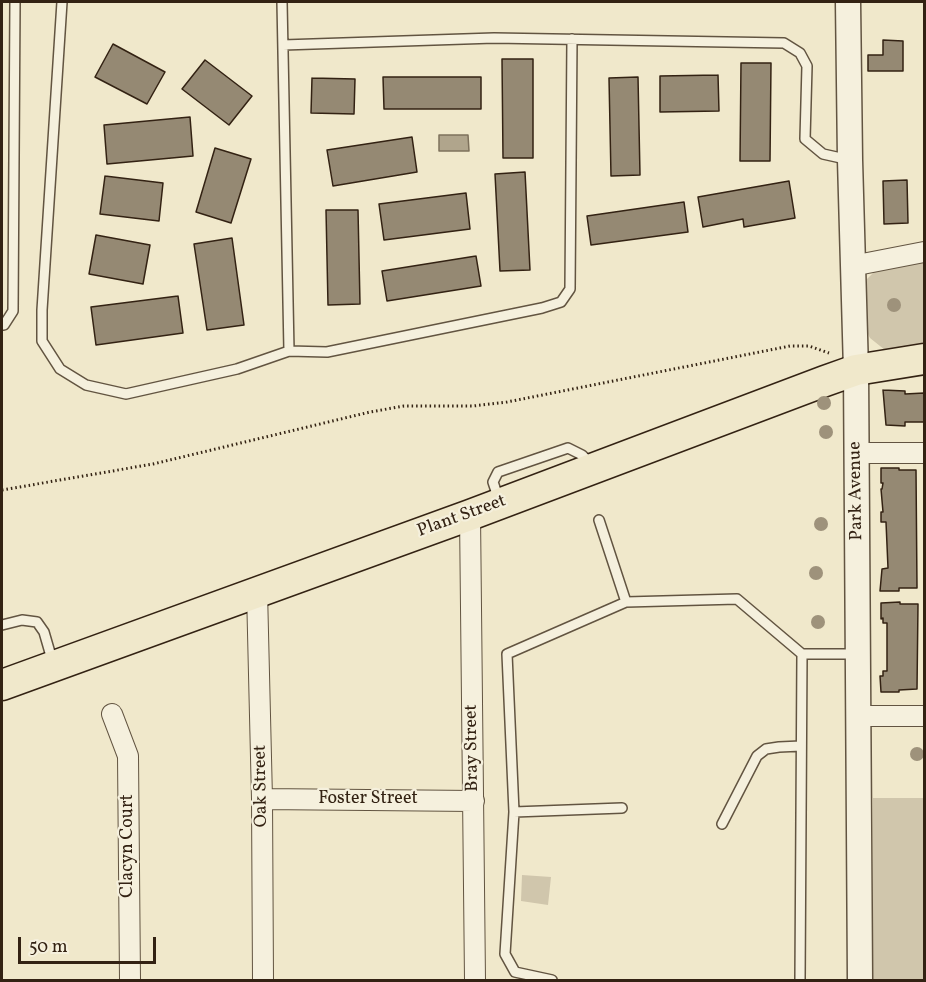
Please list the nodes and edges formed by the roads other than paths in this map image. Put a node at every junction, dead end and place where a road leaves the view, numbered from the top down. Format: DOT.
graph roads {
  1 [pos="15,2"];
  2 [pos="62,2"];
  3 [pos="282,2"];
  4 [pos="848,2"];
  5 [pos="572,39"];
  6 [pos="283,45"];
  7 [pos="850,160"];
  8 [pos="924,252"];
  9 [pos="852,266"];
  10 [pos="2,325"];
  11 [pos="289,351"];
  12 [pos="924,359"];
  13 [pos="856,370"];
  14 [pos="856,453"];
  15 [pos="924,453"];
  16 [pos="470,515"];
  17 [pos="599,520"];
  18 [pos="257,591"];
  19 [pos="626,602"];
  20 [pos="6,624"];
  21 [pos="802,654"];
  22 [pos="858,654"];
  23 [pos="54,666"];
  24 [pos="2,685"];
  25 [pos="112,714"];
  26 [pos="858,716"];
  27 [pos="924,716"];
  28 [pos="801,746"];
  29 [pos="262,799"];
  30 [pos="474,801"];
  31 [pos="622,808"];
  32 [pos="514,812"];
  33 [pos="722,824"];
  34 [pos="130,981"];
  35 [pos="263,981"];
  36 [pos="475,981"];
  37 [pos="552,981"];
  38 [pos="800,981"];
  39 [pos="860,981"];
  1 -- 10 [label="lane"];
  2 -- 11 [label="lane"];
  3 -- 6 [label="lane"];
  4 -- 7 [label="street, Park Avenue"];
  5 -- 6 [label="lane"];
  5 -- 7 [label="lane"];
  5 -- 11 [label="lane"];
  6 -- 11 [label="lane"];
  7 -- 9 [label="street, Park Avenue"];
  8 -- 9 [label="street"];
  9 -- 13 [label="street, Park Avenue"];
  12 -- 13 [label="main road, Plant Street"];
  13 -- 14 [label="street, Park Avenue"];
  13 -- 16 [label="main road, Plant Street"];
  14 -- 15 [label="street"];
  14 -- 22 [label="street, Park Avenue"];
  16 -- 18 [label="main road, Plant Street"];
  16 -- 30 [label="street, Bray Street"];
  17 -- 19 [label="lane"];
  18 -- 23 [label="main road, Plant Street"];
  18 -- 29 [label="street, Oak Street"];
  19 -- 21 [label="lane"];
  19 -- 32 [label="lane"];
  20 -- 23 [label="lane"];
  21 -- 22 [label="lane"];
  21 -- 28 [label="lane"];
  22 -- 26 [label="street, Park Avenue"];
  23 -- 24 [label="main road, Plant Street"];
  25 -- 34 [label="street, Clacyn Court"];
  26 -- 27 [label="street"];
  26 -- 39 [label="street, Park Avenue"];
  28 -- 33 [label="lane"];
  28 -- 38 [label="lane"];
  29 -- 30 [label="street, Foster Street"];
  29 -- 35 [label="street, Oak Street"];
  30 -- 36 [label="street, Bray Street"];
  31 -- 32 [label="lane"];
  32 -- 37 [label="lane"];
}
